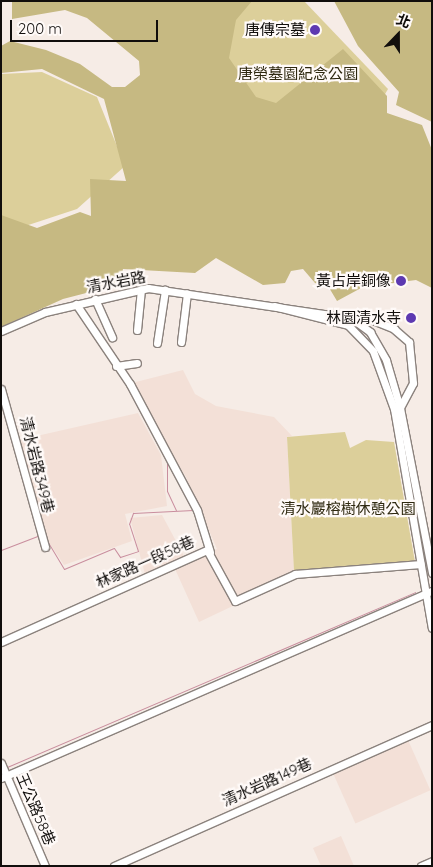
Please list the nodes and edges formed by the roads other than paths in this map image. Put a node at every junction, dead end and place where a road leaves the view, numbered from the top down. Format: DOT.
graph roads {
  1 [pos="141,289"];
  2 [pos="165,290"];
  3 [pos="187,293"];
  4 [pos="95,299"];
  5 [pos="76,304"];
  6 [pos="350,322"];
  7 [pos="137,330"];
  8 [pos="1,331"];
  9 [pos="112,337"];
  10 [pos="181,342"];
  11 [pos="157,343"];
  12 [pos="137,363"];
  13 [pos="116,366"];
  14 [pos="1,389"];
  15 [pos="397,409"];
  16 [pos="45,547"];
  17 [pos="210,552"];
  18 [pos="421,564"];
  19 [pos="432,573"];
  20 [pos="429,592"];
  21 [pos="432,628"];
  22 [pos="1,642"];
  23 [pos="432,725"];
  24 [pos="1,763"];
  25 [pos="4,777"];
  26 [pos="432,861"];
  27 [pos="44,866"];
  28 [pos="114,866"];
  29 [pos="421,866"];
  1 -- 2 [label="street, 清水岩路"];
  1 -- 4 [label="street, 清水岩路"];
  1 -- 7 [label="street"];
  2 -- 3 [label="street, 清水岩路"];
  2 -- 11 [label="street"];
  3 -- 6 [label="street, 清水岩路"];
  3 -- 10 [label="street"];
  4 -- 5 [label="street, 清水岩路"];
  4 -- 9 [label="street"];
  5 -- 8 [label="street, 清水岩路"];
  5 -- 13 [label="street"];
  6 -- 15 [label="street"];
  6 -- 15 [label="street, 清水岩路"];
  12 -- 13 [label="street"];
  13 -- 17 [label="street"];
  14 -- 16 [label="street, 清水岩路349巷"];
  15 -- 18 [label="street"];
  15 -- 19 [label="street"];
  17 -- 18 [label="street, 林家路一段58巷"];
  17 -- 22 [label="street, 林家路一段58巷"];
  18 -- 20 [label="street"];
  20 -- 21 [label="street"];
  20 -- 25 [label="street"];
  23 -- 28 [label="street, 清水岩路149巷"];
  24 -- 25 [label="street, 王公路58巷"];
  25 -- 27 [label="street, 王公路58巷"];
  26 -- 29 [label="street"];
}
